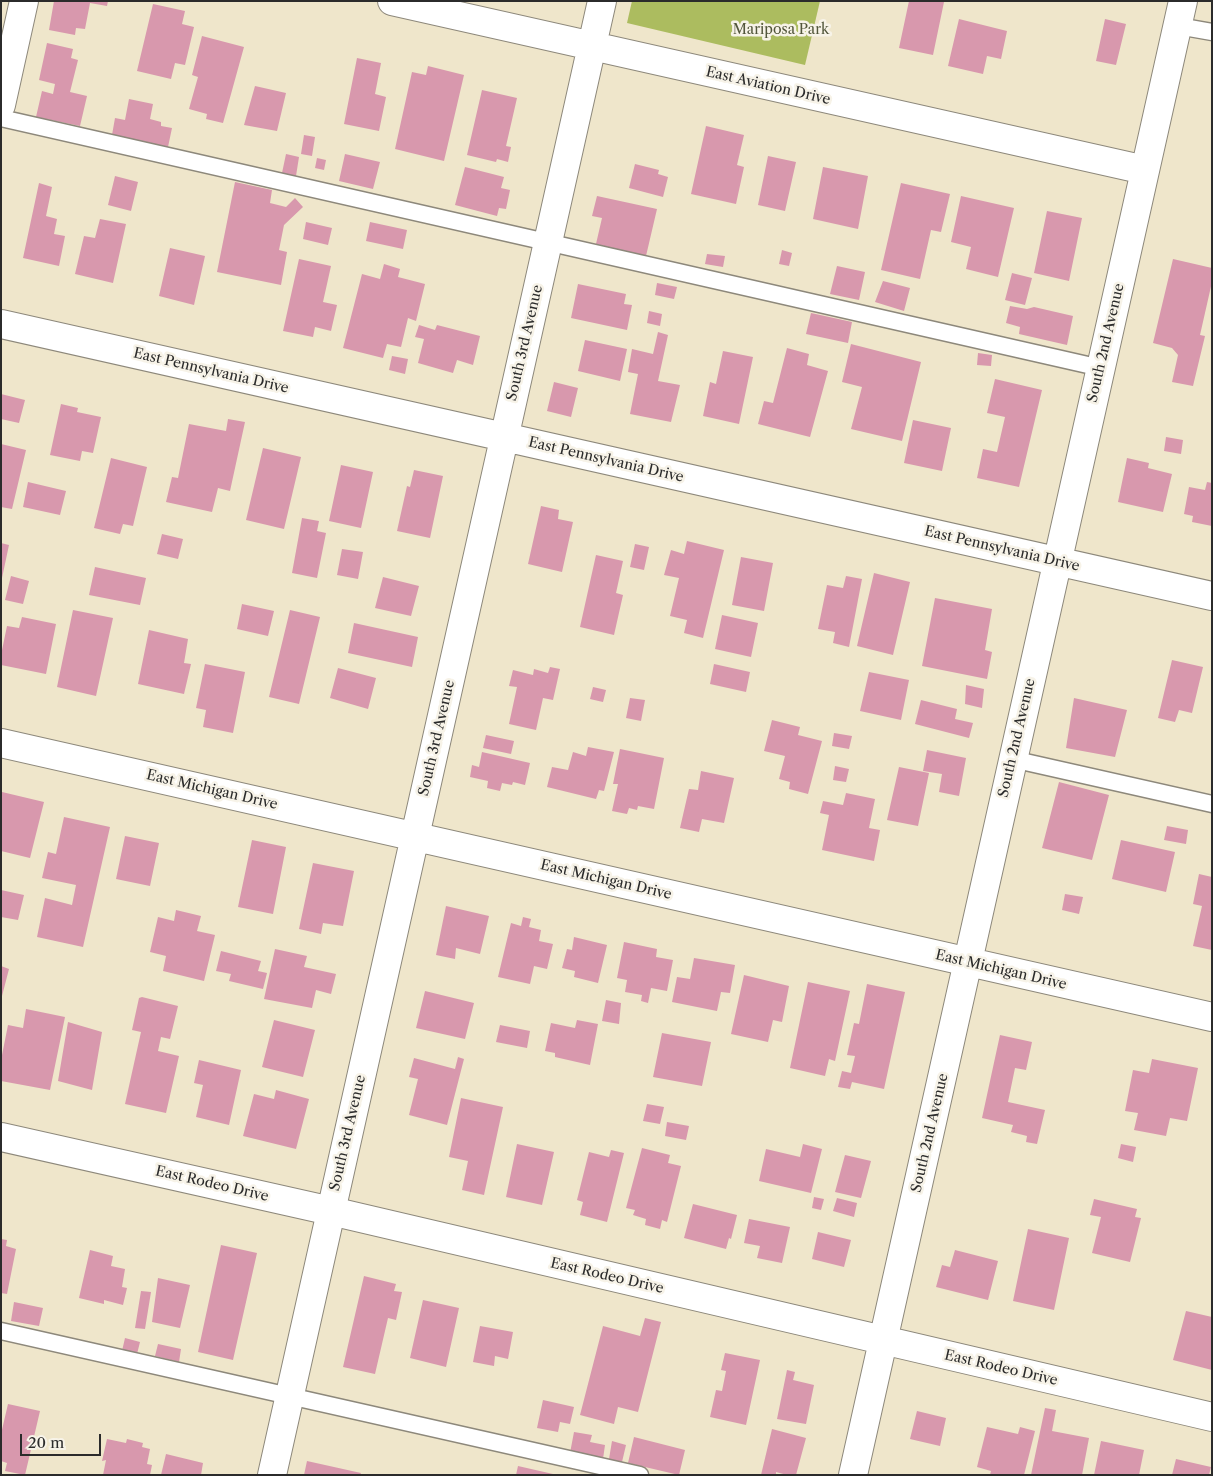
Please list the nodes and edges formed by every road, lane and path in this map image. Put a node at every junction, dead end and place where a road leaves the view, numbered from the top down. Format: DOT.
graph roads {
  1 [pos="24,1"];
  2 [pos="392,1"];
  3 [pos="602,1"];
  4 [pos="1181,14"];
  5 [pos="1212,32"];
  6 [pos="592,46"];
  7 [pos="1,105"];
  8 [pos="1,118"];
  9 [pos="1146,170"];
  10 [pos="548,243"];
  11 [pos="1,324"];
  12 [pos="1101,368"];
  13 [pos="504,437"];
  14 [pos="1057,562"];
  15 [pos="1212,596"];
  16 [pos="1,743"];
  17 [pos="1012,759"];
  18 [pos="1212,804"];
  19 [pos="415,837"];
  20 [pos="968,962"];
  21 [pos="1212,1017"];
  22 [pos="1,1137"];
  23 [pos="331,1211"];
  24 [pos="1,1331"];
  25 [pos="883,1340"];
  26 [pos="290,1396"];
  27 [pos="1212,1417"];
  28 [pos="272,1475"];
  29 [pos="640,1475"];
  30 [pos="853,1475"];
  1 -- 7 [label="street"];
  2 -- 6 [label="street, East Aviation Drive"];
  3 -- 6 [label="street, South 3rd Avenue"];
  4 -- 5 [label="lane"];
  4 -- 9 [label="street, South 2nd Avenue"];
  6 -- 9 [label="street, East Aviation Drive"];
  6 -- 10 [label="street, South 3rd Avenue"];
  8 -- 10 [label="lane"];
  9 -- 12 [label="street, South 2nd Avenue"];
  10 -- 12 [label="lane"];
  10 -- 13 [label="street, South 3rd Avenue"];
  11 -- 13 [label="street, East Pennsylvania Drive"];
  12 -- 14 [label="street, South 2nd Avenue"];
  13 -- 14 [label="street, East Pennsylvania Drive"];
  13 -- 19 [label="street, South 3rd Avenue"];
  14 -- 15 [label="street, East Pennsylvania Drive"];
  14 -- 17 [label="street, South 2nd Avenue"];
  16 -- 19 [label="street, East Michigan Drive"];
  17 -- 18 [label="lane"];
  17 -- 20 [label="street, South 2nd Avenue"];
  19 -- 20 [label="street, East Michigan Drive"];
  19 -- 23 [label="street, South 3rd Avenue"];
  20 -- 21 [label="street, East Michigan Drive"];
  20 -- 25 [label="street, South 2nd Avenue"];
  22 -- 23 [label="street, East Rodeo Drive"];
  23 -- 25 [label="street, East Rodeo Drive"];
  23 -- 26 [label="street, South 3rd Avenue"];
  24 -- 26 [label="lane"];
  25 -- 27 [label="street, East Rodeo Drive"];
  25 -- 30 [label="street, South 2nd Avenue"];
  26 -- 28 [label="street, South 3rd Avenue"];
  26 -- 29 [label="lane"];
}
